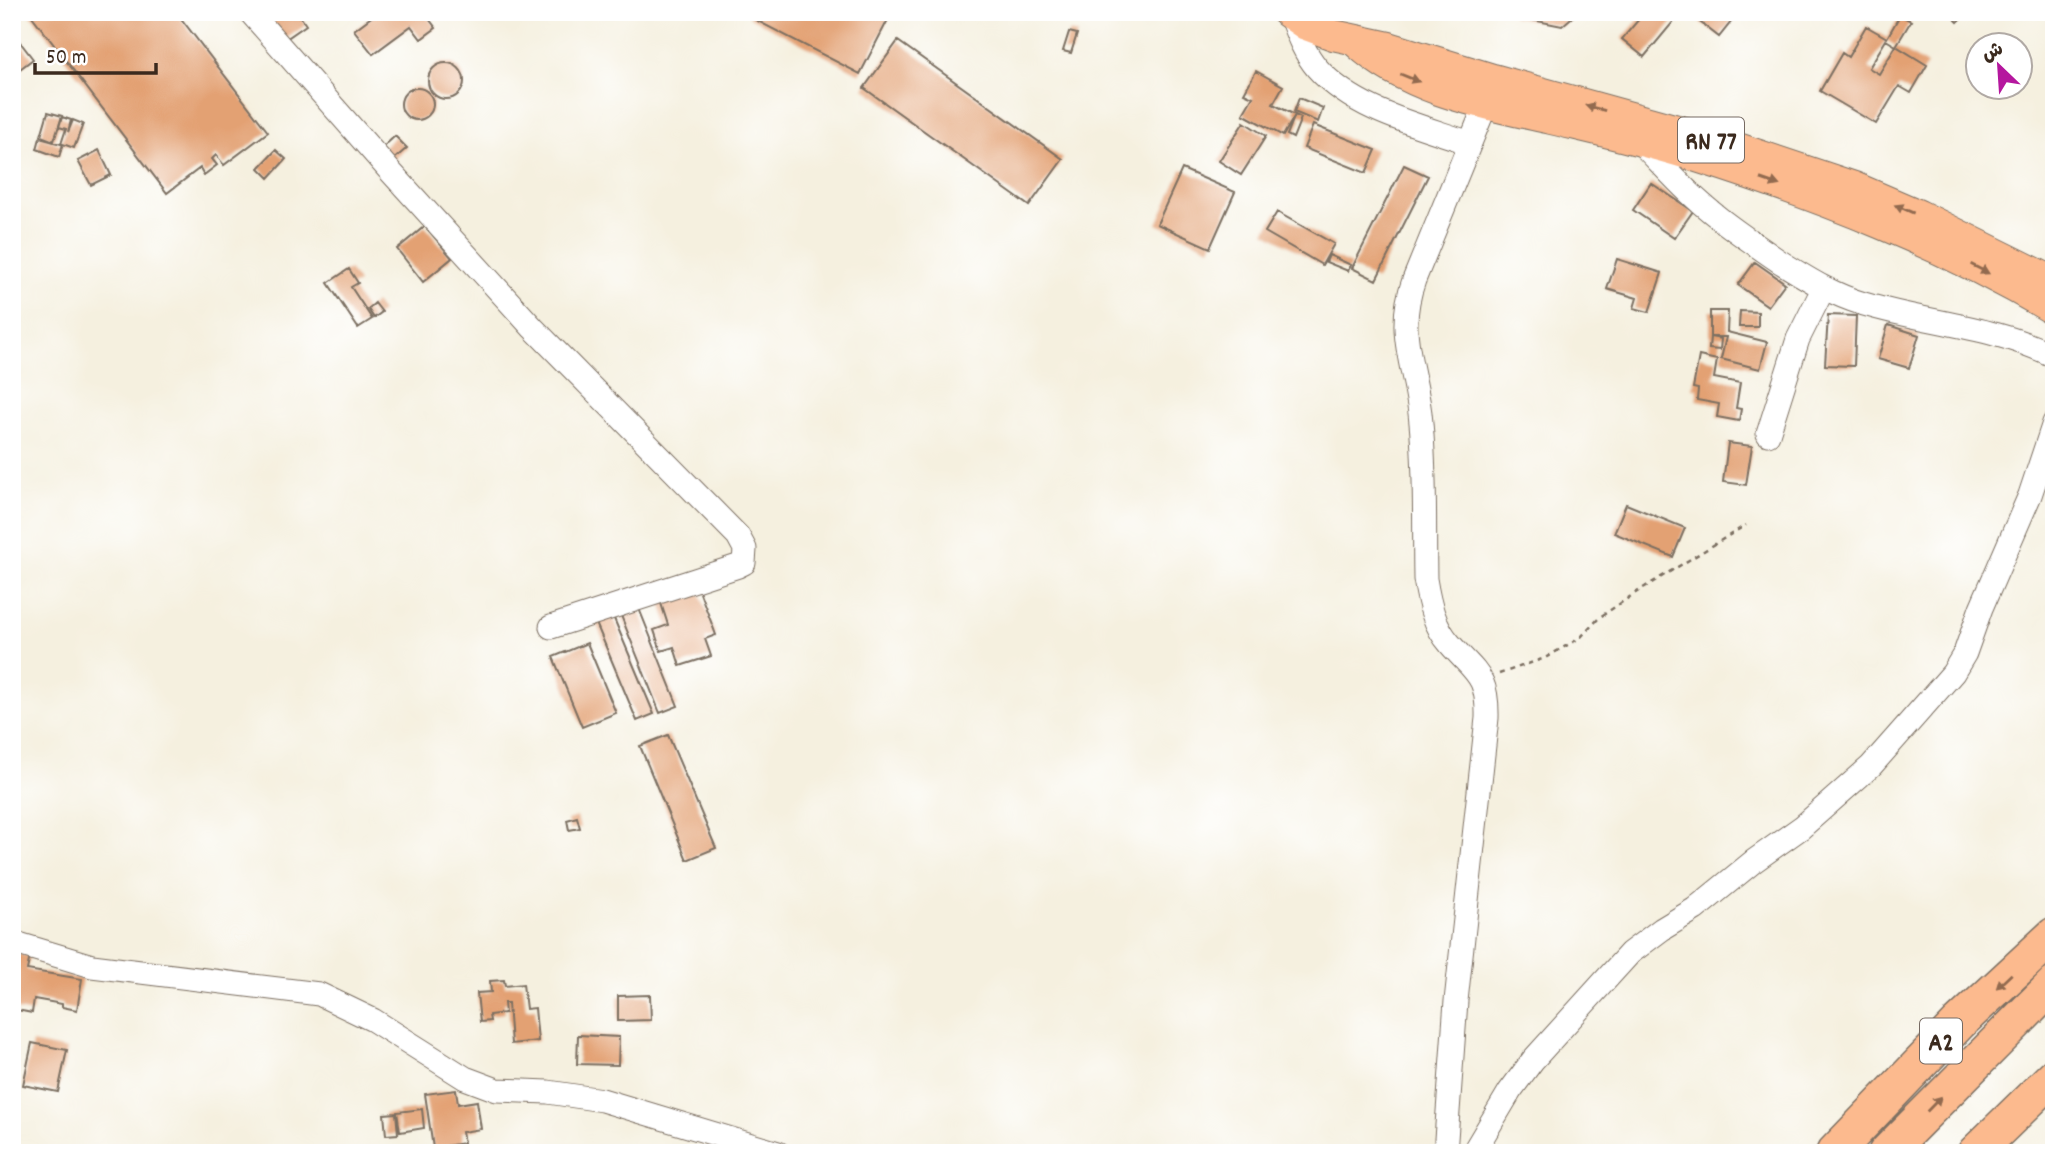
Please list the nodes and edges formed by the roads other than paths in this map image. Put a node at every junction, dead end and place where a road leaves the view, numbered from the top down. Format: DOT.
graph roads {
  1 [pos="250,12"];
  2 [pos="1288,14"];
  3 [pos="1354,41"];
  4 [pos="1486,104"];
  5 [pos="1637,139"];
  6 [pos="1470,143"];
  7 [pos="2054,282"];
  8 [pos="1823,289"];
  9 [pos="2054,310"];
  10 [pos="2054,356"];
  11 [pos="2054,423"];
  12 [pos="1768,434"];
  13 [pos="551,627"];
  14 [pos="2054,935"];
  15 [pos="12,942"];
  16 [pos="2054,984"];
  17 [pos="2054,1076"];
  18 [pos="2054,1100"];
  19 [pos="778,1153"];
  20 [pos="1445,1153"];
  21 [pos="1473,1153"];
  22 [pos="1834,1153"];
  23 [pos="1886,1153"];
  24 [pos="1975,1153"];
  25 [pos="1999,1153"];
  1 -- 13 [label="street"];
  2 -- 3 [label="main road, RN 77"];
  2 -- 6 [label="street"];
  3 -- 4 [label="main road, one-way"];
  7 -- 3 [label="main road, RN 77, one-way"];
  4 -- 5 [label="main road"];
  4 -- 6 [label="street"];
  5 -- 8 [label="street"];
  5 -- 9 [label="main road, one-way"];
  6 -- 20 [label="street"];
  8 -- 10 [label="street"];
  8 -- 12 [label="street"];
  11 -- 21 [label="street"];
  14 -- 22 [label="highway, A2, one-way"];
  15 -- 19 [label="street"];
  23 -- 16 [label="highway, A2, one-way"];
  17 -- 24 [label="highway"];
  18 -- 25 [label="highway"];
}
